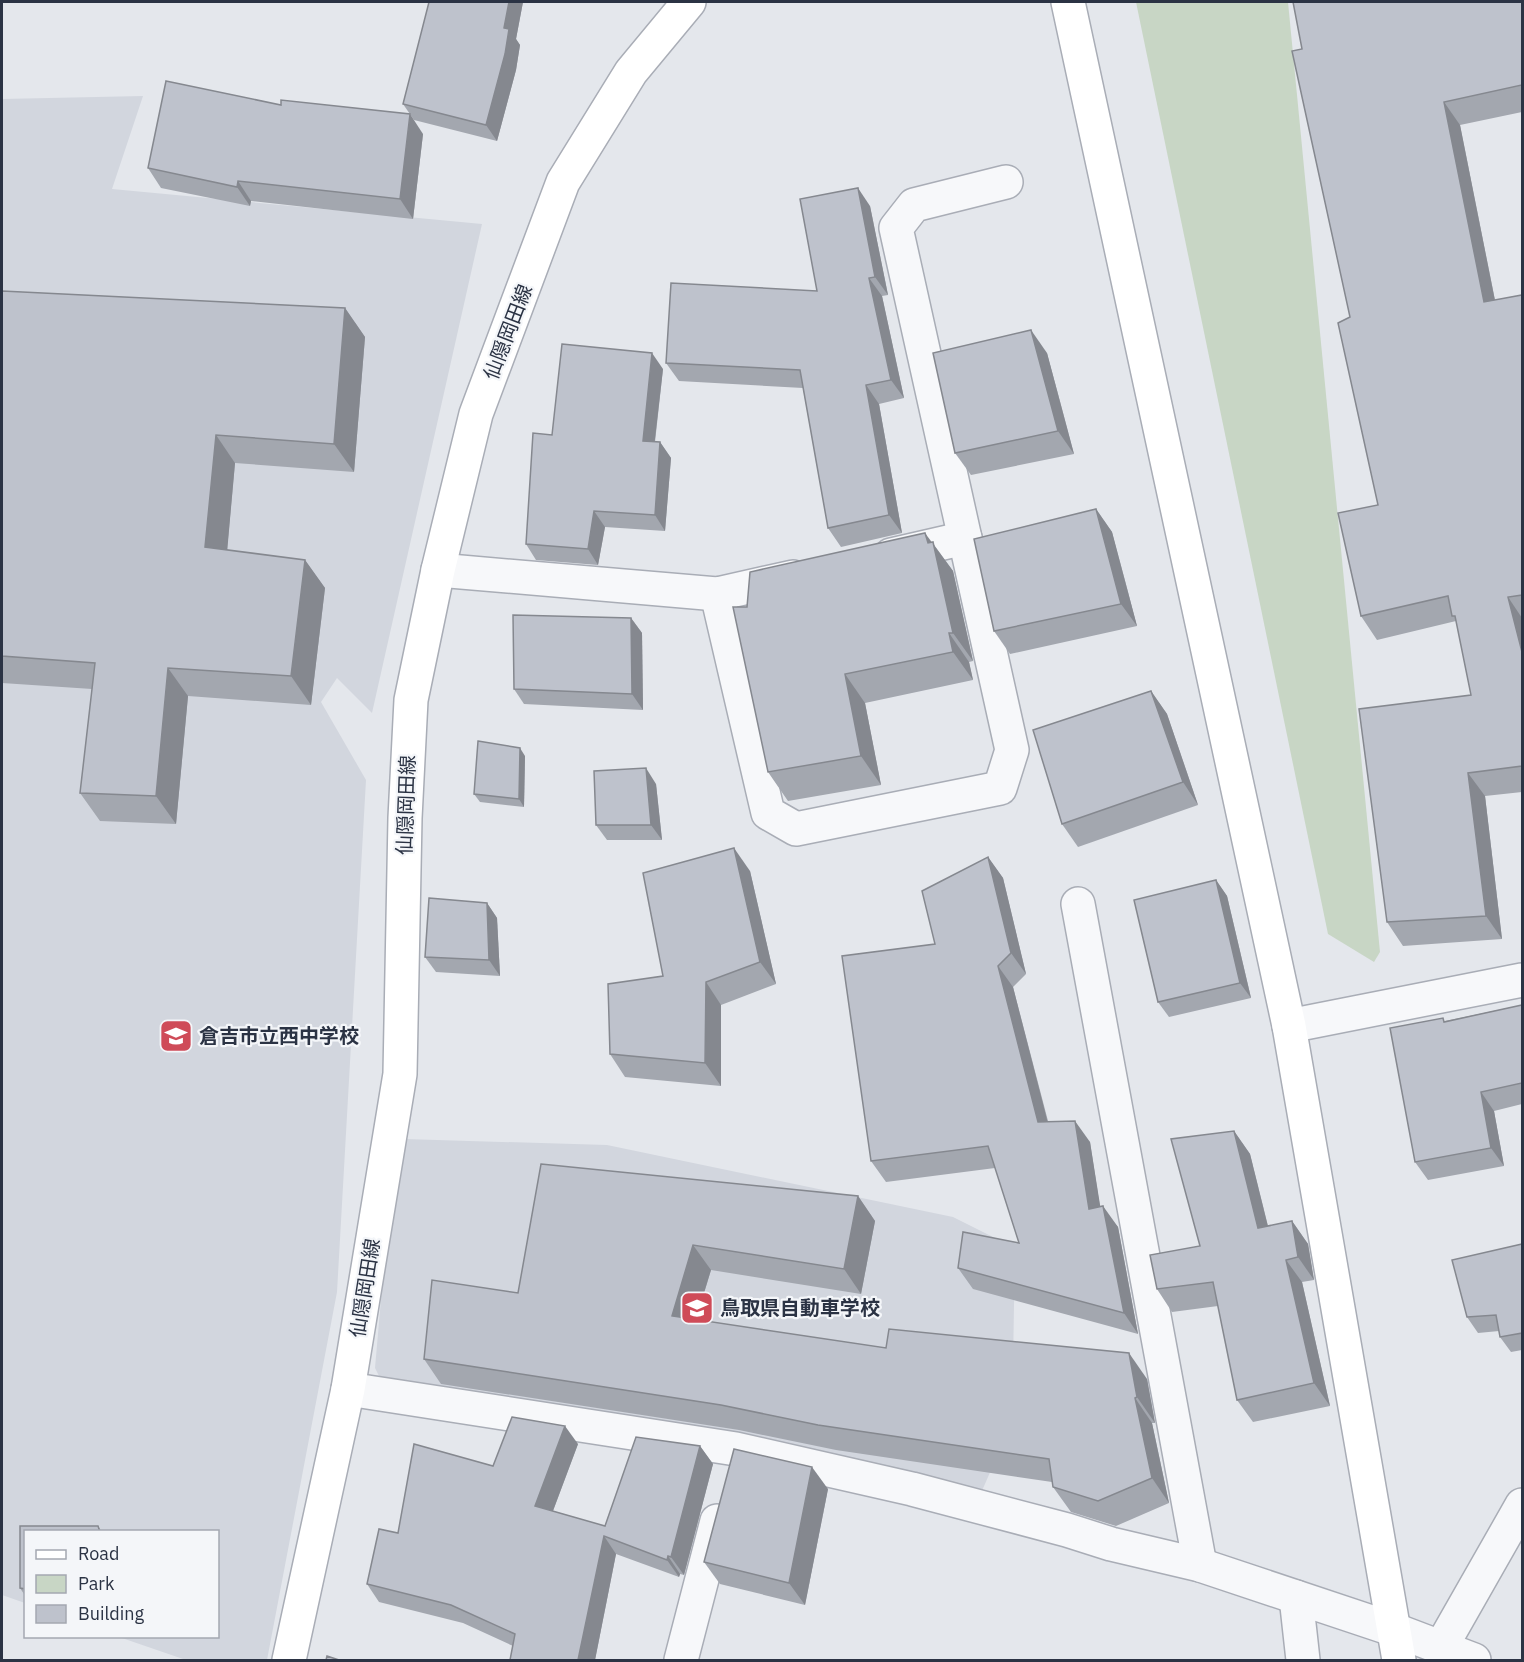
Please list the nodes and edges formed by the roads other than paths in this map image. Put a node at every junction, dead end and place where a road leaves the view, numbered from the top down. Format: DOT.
graph roads {
  1 [pos="689,2"];
  2 [pos="1068,2"];
  3 [pos="1006,182"];
  4 [pos="965,538"];
  5 [pos="864,561"];
  6 [pos="438,570"];
  7 [pos="819,571"];
  8 [pos="717,594"];
  9 [pos="1078,904"];
  10 [pos="1522,981"];
  11 [pos="1289,1026"];
  12 [pos="348,1389"];
  13 [pos="736,1449"];
  14 [pos="1522,1505"];
  15 [pos="1200,1565"];
  16 [pos="1296,1597"];
  17 [pos="1397,1645"];
  18 [pos="1440,1649"];
  19 [pos="288,1660"];
  20 [pos="681,1660"];
  21 [pos="1303,1660"];
  22 [pos="1474,1660"];
  1 -- 6 [label="main road, 仙隠岡田線"];
  2 -- 11 [label="main road"];
  3 -- 4 [label="street"];
  4 -- 5 [label="street"];
  4 -- 8 [label="street"];
  6 -- 8 [label="street"];
  6 -- 12 [label="main road, 仙隠岡田線"];
  7 -- 8 [label="street"];
  9 -- 15 [label="street"];
  10 -- 11 [label="street"];
  11 -- 17 [label="main road"];
  12 -- 13 [label="street"];
  12 -- 19 [label="main road, 仙隠岡田線"];
  13 -- 15 [label="street"];
  13 -- 20 [label="street"];
  14 -- 18 [label="street"];
  15 -- 16 [label="street"];
  16 -- 17 [label="street"];
  16 -- 21 [label="street"];
  17 -- 18 [label="street"];
  18 -- 22 [label="street"];
}
